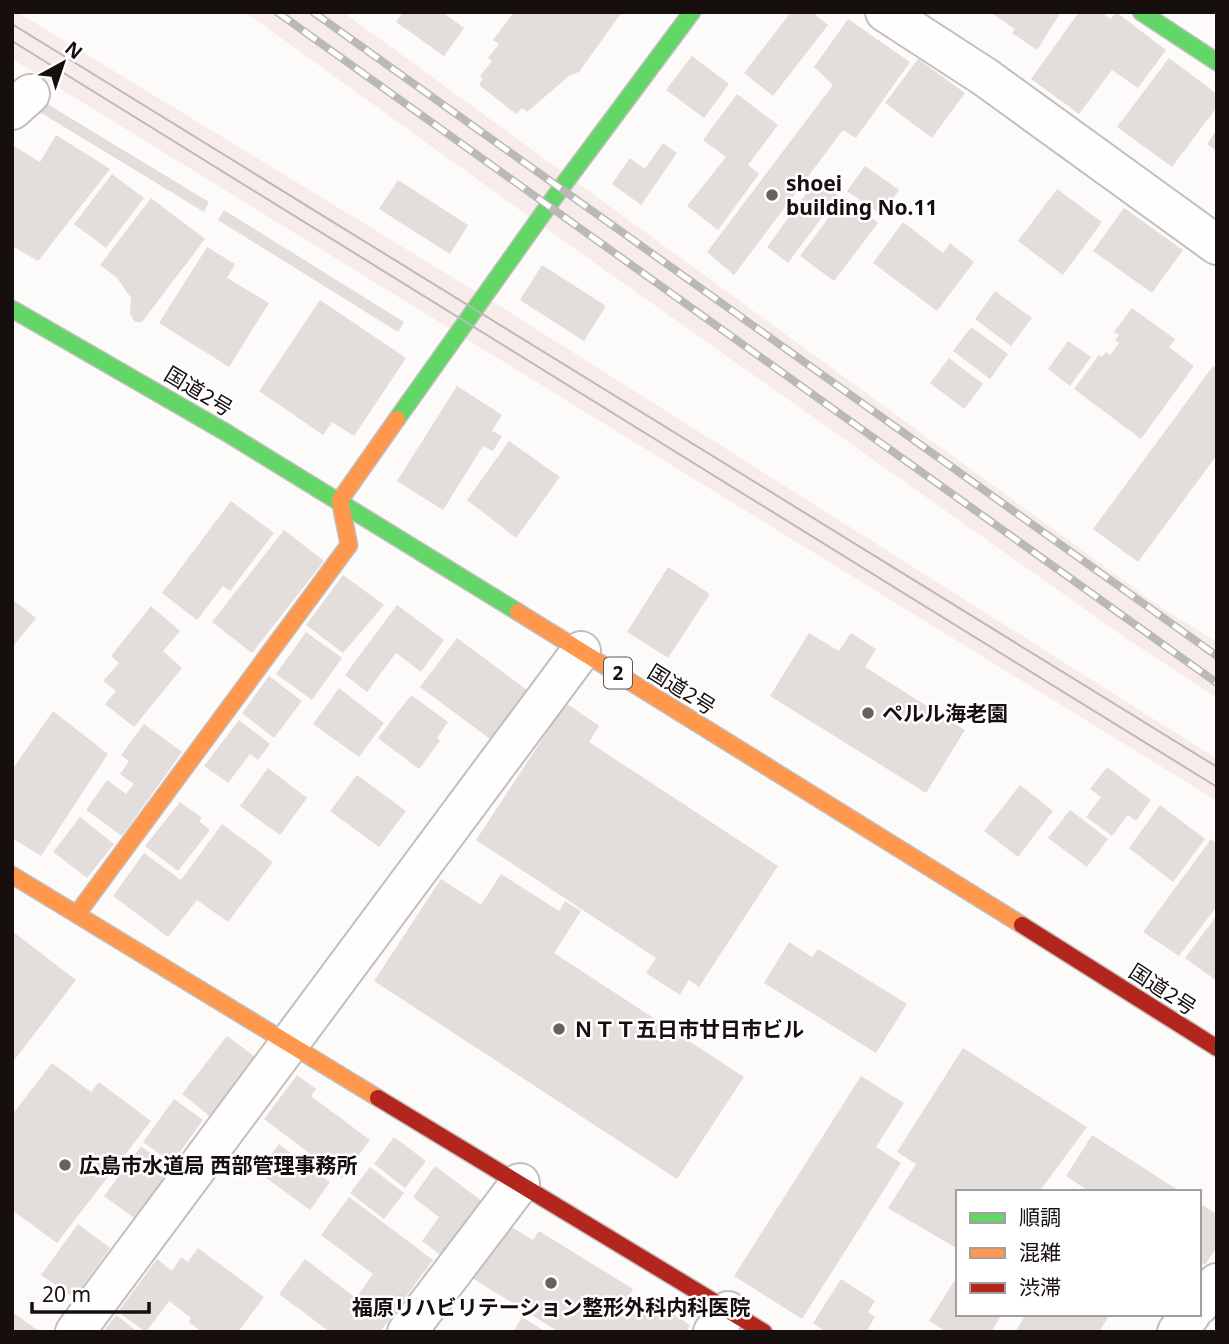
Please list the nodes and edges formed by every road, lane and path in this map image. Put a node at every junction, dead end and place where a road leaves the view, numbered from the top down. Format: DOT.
graph roads {
  1 [pos="692,12"];
  2 [pos="885,12"];
  3 [pos="1141,12"];
  4 [pos="1217,62"];
  5 [pos="1217,245"];
  6 [pos="12,309"];
  7 [pos="340,500"];
  8 [pos="581,651"];
  9 [pos="12,875"];
  10 [pos="77,914"];
  11 [pos="288,1041"];
  12 [pos="1217,1048"];
  13 [pos="520,1183"];
  14 [pos="1217,1283"];
  15 [pos="1201,1303"];
  16 [pos="1189,1316"];
  17 [pos="720,1321"];
  18 [pos="75,1332"];
  19 [pos="407,1332"];
  20 [pos="764,1332"];
  21 [pos="1177,1332"];
  1 -- 7 [label="main road"];
  2 -- 5 [label="street"];
  3 -- 4 [label="main road"];
  6 -- 7 [label="main road, 国道2号 / 2"];
  7 -- 8 [label="main road, 国道2号 / 2"];
  7 -- 10 [label="main road"];
  8 -- 11 [label="street"];
  8 -- 12 [label="main road, 国道2号 / 2"];
  9 -- 10 [label="main road"];
  10 -- 11 [label="main road"];
  11 -- 13 [label="main road"];
  11 -- 18 [label="street"];
  13 -- 17 [label="main road"];
  13 -- 19 [label="street"];
  14 -- 15 [label="street"];
  16 -- 21 [label="street"];
  17 -- 20 [label="main road"];
}
